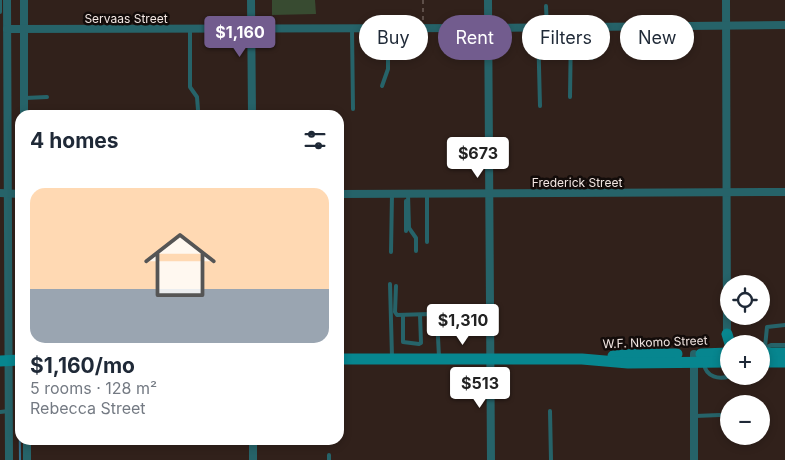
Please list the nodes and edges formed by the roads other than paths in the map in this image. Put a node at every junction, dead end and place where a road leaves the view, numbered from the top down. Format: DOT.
graph roads {
  1 [pos="0,0"];
  2 [pos="7,0"];
  3 [pos="24,0"];
  4 [pos="251,0"];
  5 [pos="488,0"];
  6 [pos="726,0"];
  7 [pos="546,6"];
  8 [pos="0,12"];
  9 [pos="488,15"];
  10 [pos="544,15"];
  11 [pos="726,25"];
  12 [pos="785,25"];
  13 [pos="610,27"];
  14 [pos="24,29"];
  15 [pos="190,29"];
  16 [pos="252,29"];
  17 [pos="352,29"];
  18 [pos="359,29"];
  19 [pos="5,31"];
  20 [pos="388,60"];
  21 [pos="488,60"];
  22 [pos="541,60"];
  23 [pos="571,60"];
  24 [pos="382,86"];
  25 [pos="47,97"];
  26 [pos="570,97"];
  27 [pos="24,98"];
  28 [pos="540,106"];
  29 [pos="353,109"];
  30 [pos="24,110"];
  31 [pos="198,110"];
  32 [pos="252,110"];
  33 [pos="727,192"];
  34 [pos="785,192"];
  35 [pos="4,193"];
  36 [pos="344,194"];
  37 [pos="392,194"];
  38 [pos="407,194"];
  39 [pos="427,194"];
  40 [pos="490,194"];
  41 [pos="406,231"];
  42 [pos="427,242"];
  43 [pos="416,251"];
  44 [pos="391,252"];
  45 [pos="390,284"];
  46 [pos="396,286"];
  47 [pos="403,315"];
  48 [pos="420,315"];
  49 [pos="785,325"];
  50 [pos="728,335"];
  51 [pos="765,335"];
  52 [pos="410,344"];
  53 [pos="785,345"];
  54 [pos="770,346"];
  55 [pos="720,352"];
  56 [pos="770,352"];
  57 [pos="785,354"];
  58 [pos="344,359"];
  59 [pos="392,359"];
  60 [pos="410,359"];
  61 [pos="439,359"];
  62 [pos="491,359"];
  63 [pos="697,359"];
  64 [pos="10,360"];
  65 [pos="770,362"];
  66 [pos="785,362"];
  67 [pos="720,378"];
  68 [pos="9,411"];
  69 [pos="550,411"];
  70 [pos="0,412"];
  71 [pos="720,415"];
  72 [pos="694,416"];
  73 [pos="27,445"];
  74 [pos="253,445"];
  75 [pos="9,460"];
  76 [pos="27,460"];
  77 [pos="253,460"];
  78 [pos="491,460"];
  79 [pos="551,460"];
  80 [pos="694,460"];
  1 -- 8 [label="lane"];
  2 -- 19 [label="street"];
  3 -- 14 [label="street"];
  4 -- 16 [label="street"];
  5 -- 9 [label="street"];
  6 -- 11 [label="street"];
  7 -- 10 [label="lane"];
  11 -- 12 [label="street, Servaas Street"];
  11 -- 13 [label="street, Servaas Street"];
  11 -- 33 [label="street"];
  14 -- 15 [label="street, Servaas Street"];
  14 -- 19 [label="street, Servaas Street"];
  14 -- 27 [label="street"];
  15 -- 16 [label="street, Servaas Street"];
  15 -- 31 [label="lane"];
  16 -- 17 [label="street, Servaas Street"];
  16 -- 32 [label="street"];
  17 -- 18 [label="street, Servaas Street"];
  17 -- 29 [label="lane"];
  19 -- 35 [label="street"];
  20 -- 24 [label="lane"];
  21 -- 40 [label="street"];
  22 -- 28 [label="lane"];
  23 -- 26 [label="lane"];
  25 -- 27 [label="lane"];
  27 -- 30 [label="street"];
  33 -- 34 [label="street, Frederick Street"];
  33 -- 40 [label="street, Frederick Street"];
  33 -- 50 [label="street"];
  35 -- 64 [label="street"];
  36 -- 37 [label="street, Frederick Street"];
  37 -- 38 [label="street, Frederick Street"];
  37 -- 44 [label="lane"];
  38 -- 39 [label="street, Frederick Street"];
  38 -- 41 [label="lane"];
  38 -- 43 [label="lane"];
  39 -- 40 [label="street, Frederick Street"];
  39 -- 42 [label="lane"];
  40 -- 62 [label="street"];
  45 -- 59 [label="lane"];
  46 -- 47 [label="lane"];
  47 -- 48 [label="lane"];
  47 -- 52 [label="lane"];
  48 -- 52 [label="lane"];
  48 -- 61 [label="lane"];
  49 -- 51 [label="lane"];
  52 -- 60 [label="lane"];
  53 -- 54 [label="lane"];
  55 -- 63 [label="main road, W.F. Nkomo Street"];
  56 -- 57 [label="main road"];
  58 -- 59 [label="main road, W.F. Nkomo Street"];
  59 -- 60 [label="main road, W.F. Nkomo Street"];
  60 -- 61 [label="main road, W.F. Nkomo Street"];
  61 -- 62 [label="main road, W.F. Nkomo Street"];
  62 -- 63 [label="main road, W.F. Nkomo Street"];
  62 -- 78 [label="street"];
  63 -- 67 [label="lane"];
  63 -- 72 [label="street"];
  64 -- 68 [label="street"];
  65 -- 66 [label="main road"];
  68 -- 70 [label="lane"];
  68 -- 75 [label="street"];
  69 -- 79 [label="lane"];
  71 -- 72 [label="lane"];
  72 -- 80 [label="street"];
  73 -- 76 [label="street"];
  74 -- 77 [label="street"];
}
